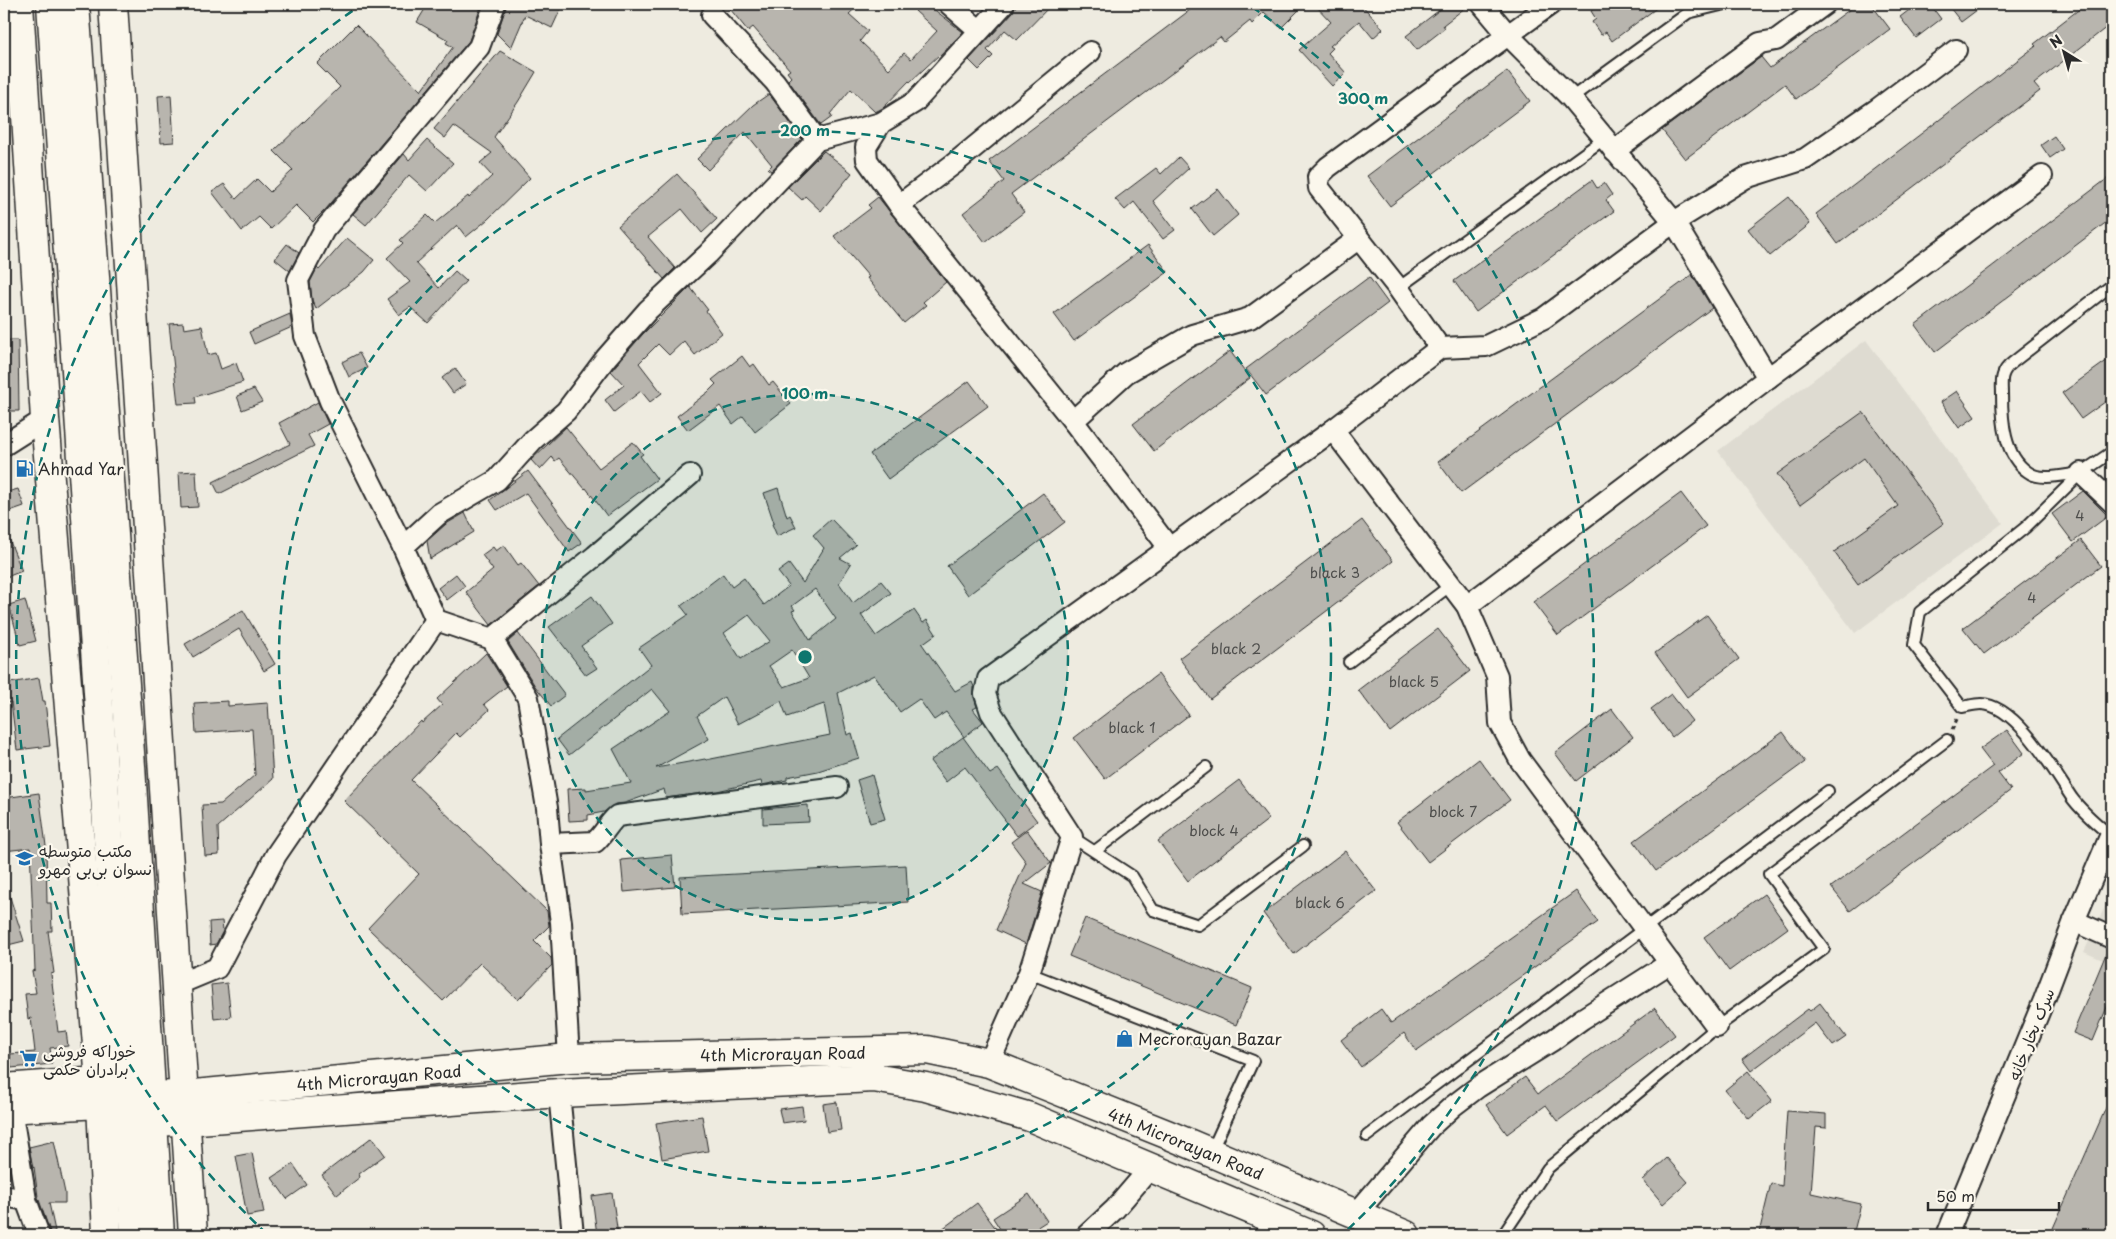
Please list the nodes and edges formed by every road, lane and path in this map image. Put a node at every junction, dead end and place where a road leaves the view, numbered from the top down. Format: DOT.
graph roads {
  1 [pos="51,4"];
  2 [pos="76,4"];
  3 [pos="113,4"];
  4 [pos="495,4"];
  5 [pos="949,4"];
  6 [pos="1004,4"];
  7 [pos="1482,4"];
  8 [pos="1551,4"];
  9 [pos="1726,4"];
  10 [pos="1825,4"];
  11 [pos="712,15"];
  12 [pos="15,22"];
  13 [pos="979,30"];
  14 [pos="1508,35"];
  15 [pos="1956,50"];
  16 [pos="1090,52"];
  17 [pos="1571,98"];
  18 [pos="881,123"];
  19 [pos="817,140"];
  20 [pos="1609,145"];
  21 [pos="2042,176"];
  22 [pos="899,205"];
  23 [pos="1674,222"];
  24 [pos="1358,239"];
  25 [pos="2112,285"];
  26 [pos="1398,288"];
  27 [pos="1440,348"];
  28 [pos="1768,378"];
  29 [pos="45,419"];
  30 [pos="1073,422"];
  31 [pos="1333,430"];
  32 [pos="4,444"];
  33 [pos="2112,452"];
  34 [pos="2081,473"];
  35 [pos="690,475"];
  36 [pos="2112,502"];
  37 [pos="403,547"];
  38 [pos="1170,549"];
  39 [pos="1451,585"];
  40 [pos="1467,606"];
  41 [pos="436,620"];
  42 [pos="492,639"];
  43 [pos="1349,662"];
  44 [pos="1962,707"];
  45 [pos="1947,740"];
  46 [pos="1206,767"];
  47 [pos="837,787"];
  48 [pos="1828,791"];
  49 [pos="2112,834"];
  50 [pos="1072,837"];
  51 [pos="550,844"];
  52 [pos="1303,846"];
  53 [pos="1094,851"];
  54 [pos="2074,921"];
  55 [pos="1644,929"];
  56 [pos="2112,938"];
  57 [pos="1670,963"];
  58 [pos="1030,973"];
  59 [pos="176,985"];
  60 [pos="1716,1026"];
  61 [pos="755,1053"];
  62 [pos="568,1058"];
  63 [pos="989,1063"];
  64 [pos="759,1082"];
  65 [pos="559,1093"];
  66 [pos="6,1102"];
  67 [pos="126,1104"];
  68 [pos="184,1108"];
  69 [pos="1367,1136"];
  70 [pos="1211,1153"];
  71 [pos="1151,1167"];
  72 [pos="4,1196"];
  73 [pos="26,1200"];
  74 [pos="1369,1224"];
  75 [pos="39,1235"];
  76 [pos="108,1235"];
  77 [pos="135,1235"];
  78 [pos="160,1235"];
  79 [pos="193,1235"];
  80 [pos="573,1235"];
  81 [pos="1088,1235"];
  82 [pos="1312,1235"];
  83 [pos="1406,1235"];
  84 [pos="1503,1235"];
  85 [pos="1947,1235"];
  1 -- 67 [label="main road"];
  2 -- 67 [label="main road"];
  3 -- 59 [label="main road"];
  4 -- 37 [label="street"];
  5 -- 13 [label="street"];
  6 -- 13 [label="street"];
  7 -- 14 [label="street"];
  8 -- 14 [label="street"];
  9 -- 17 [label="lane"];
  10 -- 20 [label="street"];
  11 -- 19 [label="street"];
  12 -- 29 [label="main road"];
  13 -- 18 [label="street"];
  14 -- 17 [label="street"];
  14 -- 24 [label="street"];
  15 -- 23 [label="street"];
  16 -- 22 [label="street"];
  17 -- 20 [label="street"];
  18 -- 19 [label="street"];
  18 -- 22 [label="street"];
  19 -- 37 [label="street"];
  20 -- 23 [label="street"];
  20 -- 26 [label="lane"];
  21 -- 28 [label="street"];
  22 -- 30 [label="street"];
  23 -- 27 [label="street"];
  23 -- 28 [label="street"];
  24 -- 26 [label="street"];
  24 -- 30 [label="street"];
  25 -- 34 [label="lane"];
  26 -- 27 [label="street"];
  27 -- 31 [label="street"];
  28 -- 40 [label="street"];
  29 -- 32 [label="street"];
  29 -- 67 [label="main road"];
  30 -- 38 [label="street"];
  31 -- 38 [label="street"];
  31 -- 39 [label="street"];
  33 -- 34 [label="lane"];
  34 -- 36 [label="street"];
  34 -- 44 [label="lane"];
  35 -- 42 [label="street"];
  37 -- 41 [label="street"];
  38 -- 50 [label="street"];
  39 -- 40 [label="street"];
  39 -- 43 [label="lane"];
  40 -- 55 [label="street"];
  41 -- 42 [label="street"];
  41 -- 59 [label="street"];
  42 -- 51 [label="street"];
  44 -- 45 [label="path"];
  44 -- 49 [label="lane"];
  45 -- 60 [label="lane"];
  46 -- 53 [label="lane"];
  47 -- 51 [label="street"];
  48 -- 55 [label="lane"];
  49 -- 54 [label="street, سرک بخار خانه"];
  50 -- 53 [label="lane"];
  50 -- 58 [label="street"];
  51 -- 62 [label="street"];
  52 -- 53 [label="lane"];
  54 -- 56 [label="street"];
  54 -- 85 [label="street, سرک بخار خانه"];
  55 -- 57 [label="street"];
  55 -- 69 [label="lane"];
  57 -- 60 [label="street"];
  57 -- 74 [label="street"];
  58 -- 63 [label="street"];
  58 -- 70 [label="lane"];
  59 -- 68 [label="main road"];
  60 -- 84 [label="lane"];
  61 -- 62 [label="main road, 4th Microrayan Road"];
  61 -- 63 [label="main road, 4th Microrayan Road"];
  61 -- 64 [label="main road"];
  62 -- 68 [label="main road, 4th Microrayan Road"];
  63 -- 70 [label="main road, 4th Microrayan Road"];
  64 -- 65 [label="main road, 4th Microrayan Road"];
  64 -- 71 [label="main road, 4th Microrayan Road"];
  65 -- 68 [label="main road, 4th Microrayan Road"];
  65 -- 80 [label="street"];
  66 -- 67 [label="main road, 4th Microrayan Road"];
  66 -- 73 [label="street"];
  67 -- 68 [label="main road, 4th Microrayan Road"];
  67 -- 76 [label="main road"];
  67 -- 77 [label="main road"];
  67 -- 78 [label="main road"];
  68 -- 79 [label="main road"];
  70 -- 74 [label="main road, 4th Microrayan Road"];
  71 -- 81 [label="street"];
  71 -- 82 [label="main road, 4th Microrayan Road"];
  72 -- 73 [label="street"];
  73 -- 75 [label="street"];
  74 -- 83 [label="main road, 4th Microrayan Road"];
}
